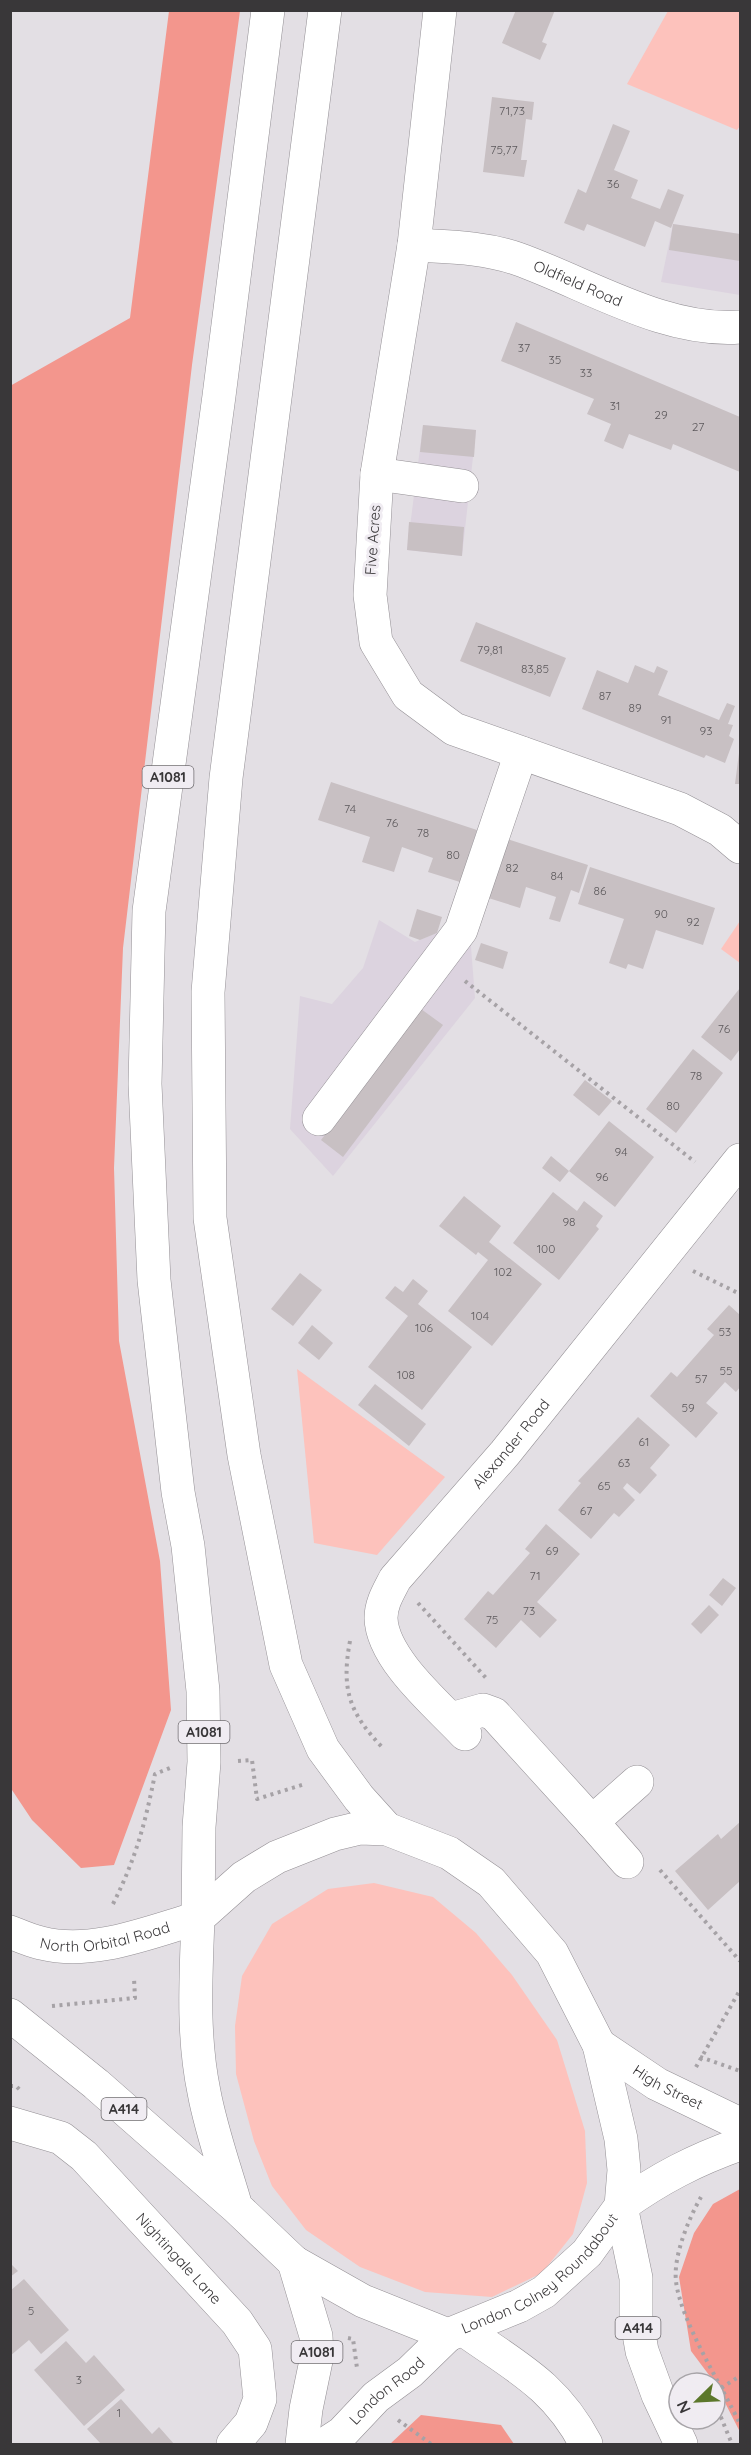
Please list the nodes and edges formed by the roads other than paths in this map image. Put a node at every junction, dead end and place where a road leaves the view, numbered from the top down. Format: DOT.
graph roads {
  1 [pos="268,10"];
  2 [pos="325,10"];
  3 [pos="440,10"];
  4 [pos="414,244"];
  5 [pos="741,327"];
  6 [pos="377,474"];
  7 [pos="462,486"];
  8 [pos="521,753"];
  9 [pos="741,847"];
  10 [pos="319,1119"];
  11 [pos="731,1172"];
  12 [pos="637,1782"];
  13 [pos="592,1822"];
  14 [pos="387,1829"];
  15 [pos="627,1862"];
  16 [pos="198,1918"];
  17 [pos="10,1932"];
  18 [pos="10,2015"];
  19 [pos="599,2045"];
  20 [pos="10,2123"];
  21 [pos="741,2124"];
  22 [pos="741,2144"];
  23 [pos="621,2206"];
  24 [pos="236,2207"];
  25 [pos="294,2262"];
  26 [pos="456,2332"];
  27 [pos="233,2445"];
  28 [pos="302,2445"];
  29 [pos="325,2445"];
  30 [pos="586,2445"];
  31 [pos="681,2445"];
  1 -- 16 [label="main road, A1081"];
  2 -- 14 [label="main road"];
  3 -- 4 [label="main road, Five Acres"];
  4 -- 5 [label="main road, Oldfield Road"];
  4 -- 6 [label="main road, Five Acres"];
  6 -- 7 [label="main road"];
  6 -- 8 [label="main road, Five Acres"];
  8 -- 9 [label="main road, Five Acres"];
  8 -- 10 [label="main road"];
  11 -- 13 [label="main road, Alexander Road"];
  12 -- 13 [label="main road"];
  13 -- 15 [label="main road"];
  14 -- 16 [label="main road, London Colney Roundabout"];
  14 -- 19 [label="main road, London Colney Roundabout"];
  16 -- 17 [label="main road, North Orbital Road"];
  16 -- 24 [label="main road"];
  18 -- 24 [label="main road, A414"];
  19 -- 21 [label="main road, High Street"];
  19 -- 23 [label="main road, London Colney Roundabout"];
  20 -- 27 [label="main road, Nightingale Lane"];
  22 -- 23 [label="main road"];
  23 -- 26 [label="main road, London Colney Roundabout"];
  23 -- 31 [label="main road, A414"];
  24 -- 25 [label="main road, London Colney Roundabout"];
  25 -- 26 [label="main road, London Colney Roundabout"];
  25 -- 28 [label="main road, A1081"];
  26 -- 29 [label="main road, London Road"];
  26 -- 30 [label="main road"];
}
